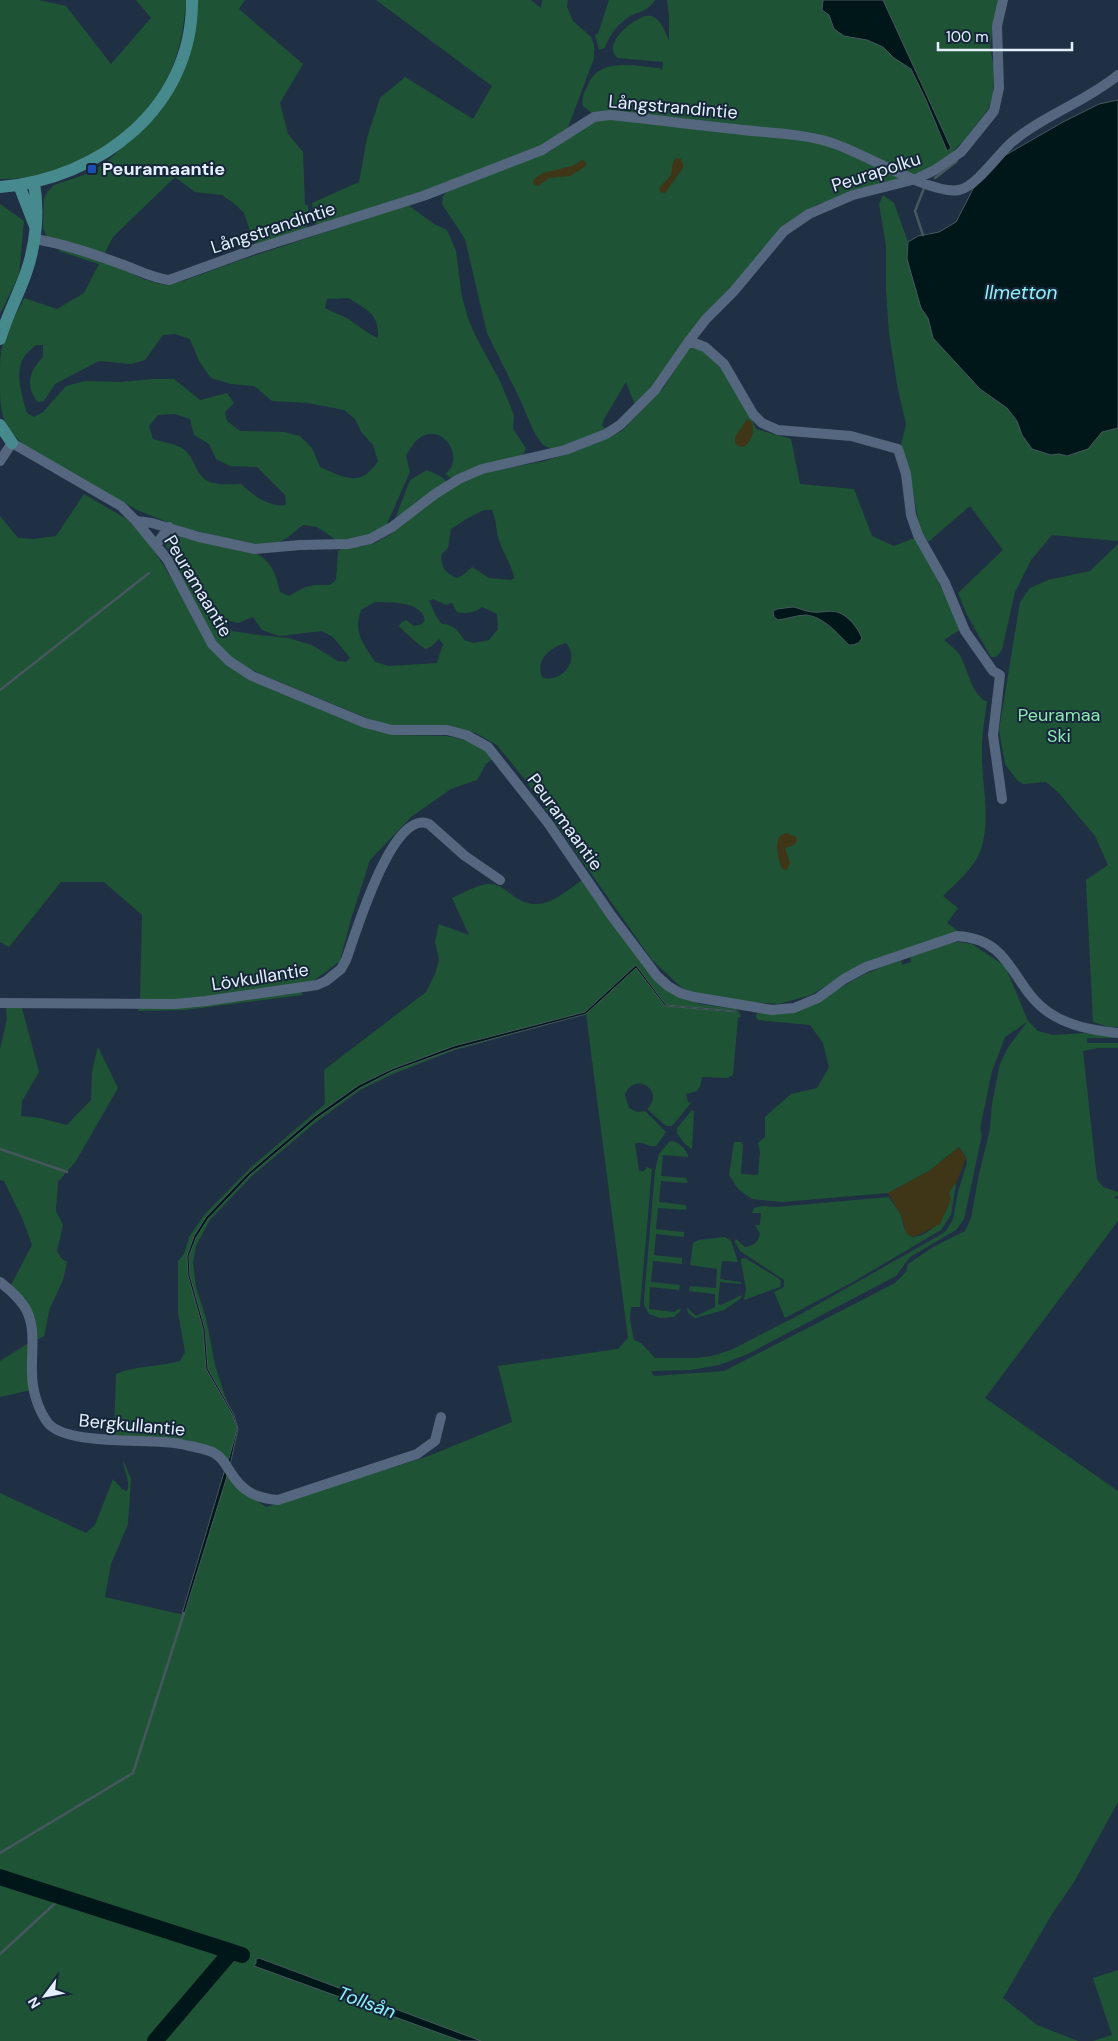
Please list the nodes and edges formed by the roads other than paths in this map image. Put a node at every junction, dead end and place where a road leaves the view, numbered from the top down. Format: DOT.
graph roads {
  1 [pos="192,0"];
  2 [pos="1003,0"];
  3 [pos="1118,75"];
  4 [pos="916,179"];
  5 [pos="34,183"];
  6 [pos="20,185"];
  7 [pos="0,187"];
  8 [pos="35,233"];
  9 [pos="0,339"];
  10 [pos="689,341"];
  11 [pos="0,425"];
  12 [pos="12,442"];
  13 [pos="0,461"];
  14 [pos="136,521"];
  15 [pos="168,527"];
  16 [pos="156,544"];
  17 [pos="1002,799"];
  18 [pos="500,880"];
  19 [pos="0,1003"];
  20 [pos="1118,1032"];
  21 [pos="0,1282"];
  22 [pos="441,1417"];
  1 -- 5 [label="street"];
  2 -- 4 [label="street, Peurapolku"];
  3 -- 4 [label="street, Långstrandintie"];
  4 -- 8 [label="street, Långstrandintie"];
  4 -- 10 [label="street, Peurapolku"];
  5 -- 6 [label="street"];
  5 -- 8 [label="street"];
  6 -- 7 [label="street"];
  6 -- 8 [label="street"];
  8 -- 9 [label="street"];
  10 -- 15 [label="street, Peurapolku"];
  10 -- 17 [label="street"];
  11 -- 12 [label="street"];
  12 -- 13 [label="street"];
  12 -- 14 [label="street, Peuramaantie"];
  14 -- 15 [label="street, Peurapolku"];
  14 -- 16 [label="street, Peuramaantie"];
  15 -- 16 [label="street"];
  16 -- 20 [label="street, Peuramaantie"];
  18 -- 19 [label="street, Lövkullantie"];
  21 -- 22 [label="street, Bergkullantie"];
}
